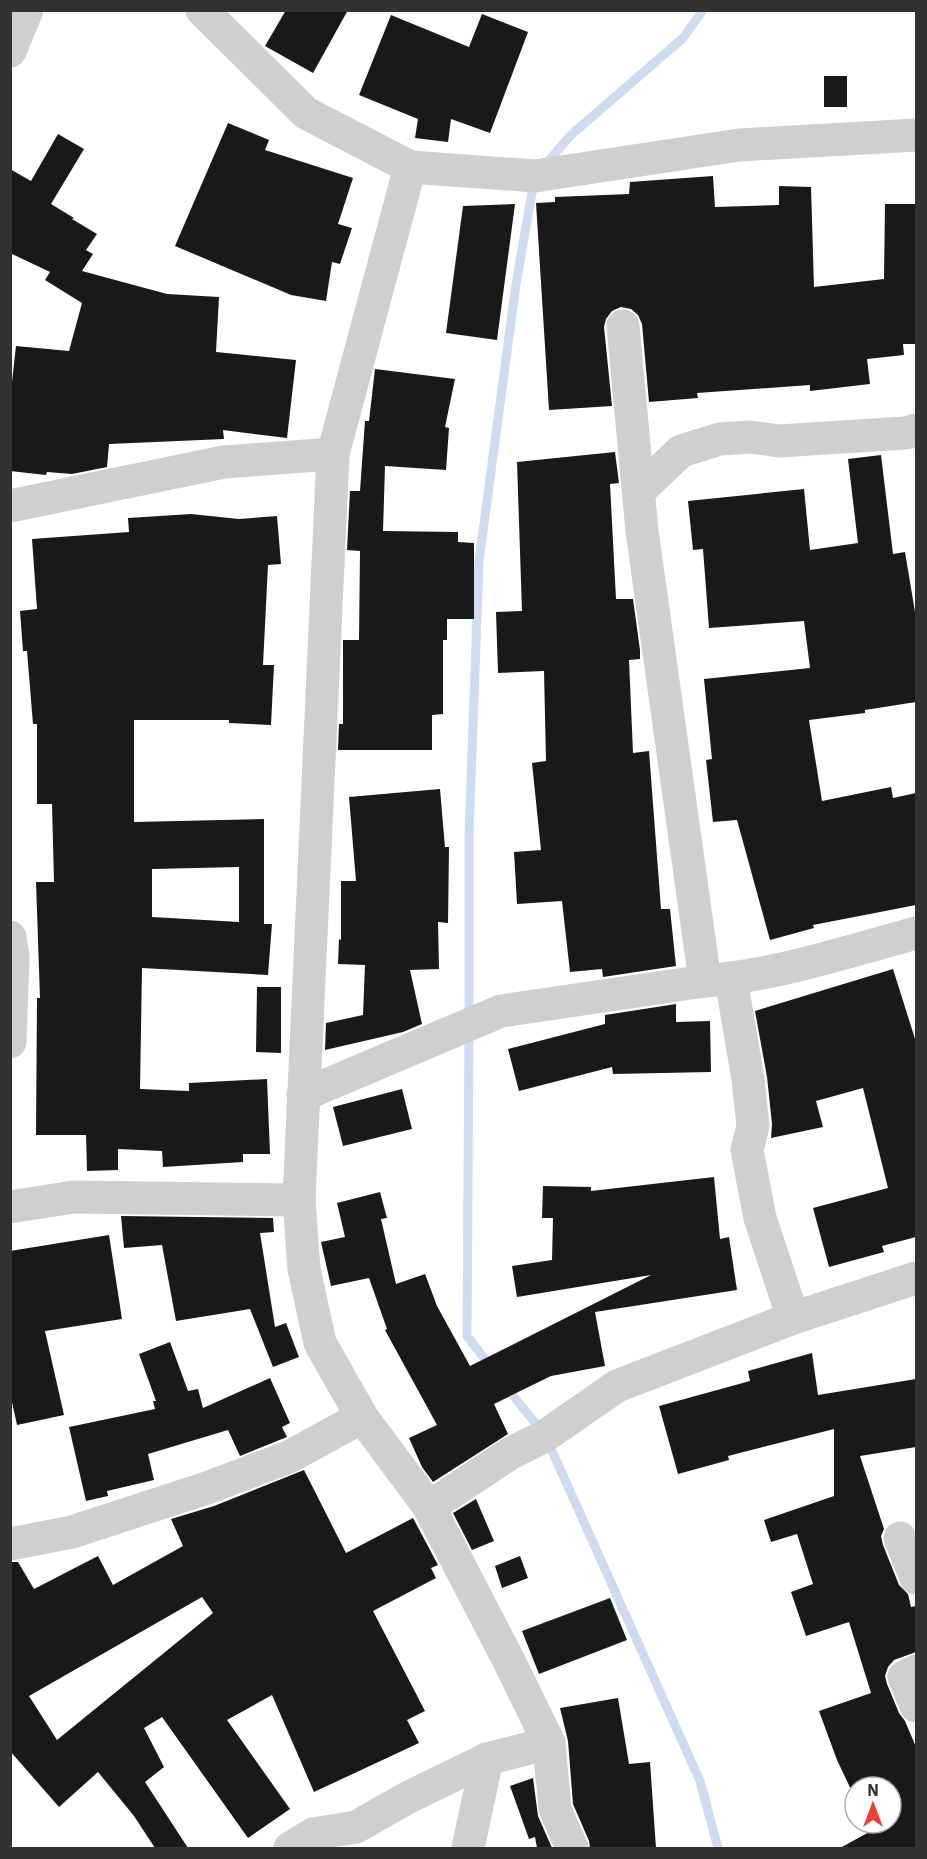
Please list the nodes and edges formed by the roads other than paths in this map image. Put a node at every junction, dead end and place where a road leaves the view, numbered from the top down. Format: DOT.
graph roads {
  1 [pos="27,10"];
  2 [pos="202,10"];
  3 [pos="10,51"];
  4 [pos="916,135"];
  5 [pos="410,167"];
  6 [pos="623,326"];
  7 [pos="916,430"];
  8 [pos="333,454"];
  9 [pos="639,491"];
  10 [pos="10,506"];
  11 [pos="916,933"];
  12 [pos="10,937"];
  13 [pos="718,980"];
  14 [pos="10,1042"];
  15 [pos="303,1095"];
  16 [pos="299,1200"];
  17 [pos="10,1208"];
  18 [pos="916,1278"];
  19 [pos="793,1318"];
  20 [pos="362,1417"];
  21 [pos="429,1507"];
  22 [pos="900,1538"];
  23 [pos="10,1544"];
  24 [pos="916,1578"];
  25 [pos="916,1671"];
  26 [pos="916,1706"];
  27 [pos="549,1743"];
  28 [pos="487,1759"];
  29 [pos="290,1848"];
  30 [pos="468,1848"];
  31 [pos="572,1848"];
  1 -- 3 [label="street"];
  2 -- 5 [label="street"];
  4 -- 5 [label="street"];
  5 -- 8 [label="street"];
  6 -- 9 [label="street"];
  7 -- 9 [label="street"];
  8 -- 10 [label="street"];
  8 -- 15 [label="street"];
  9 -- 13 [label="street"];
  11 -- 13 [label="street"];
  12 -- 14 [label="street"];
  13 -- 15 [label="street"];
  13 -- 19 [label="street"];
  15 -- 16 [label="street"];
  16 -- 17 [label="street"];
  16 -- 20 [label="street"];
  18 -- 19 [label="street"];
  19 -- 21 [label="street"];
  20 -- 21 [label="street"];
  20 -- 23 [label="street"];
  21 -- 27 [label="street"];
  22 -- 24 [label="street"];
  25 -- 26 [label="street"];
  27 -- 28 [label="street"];
  27 -- 31 [label="street"];
  28 -- 29 [label="street"];
  28 -- 30 [label="street"];
}
